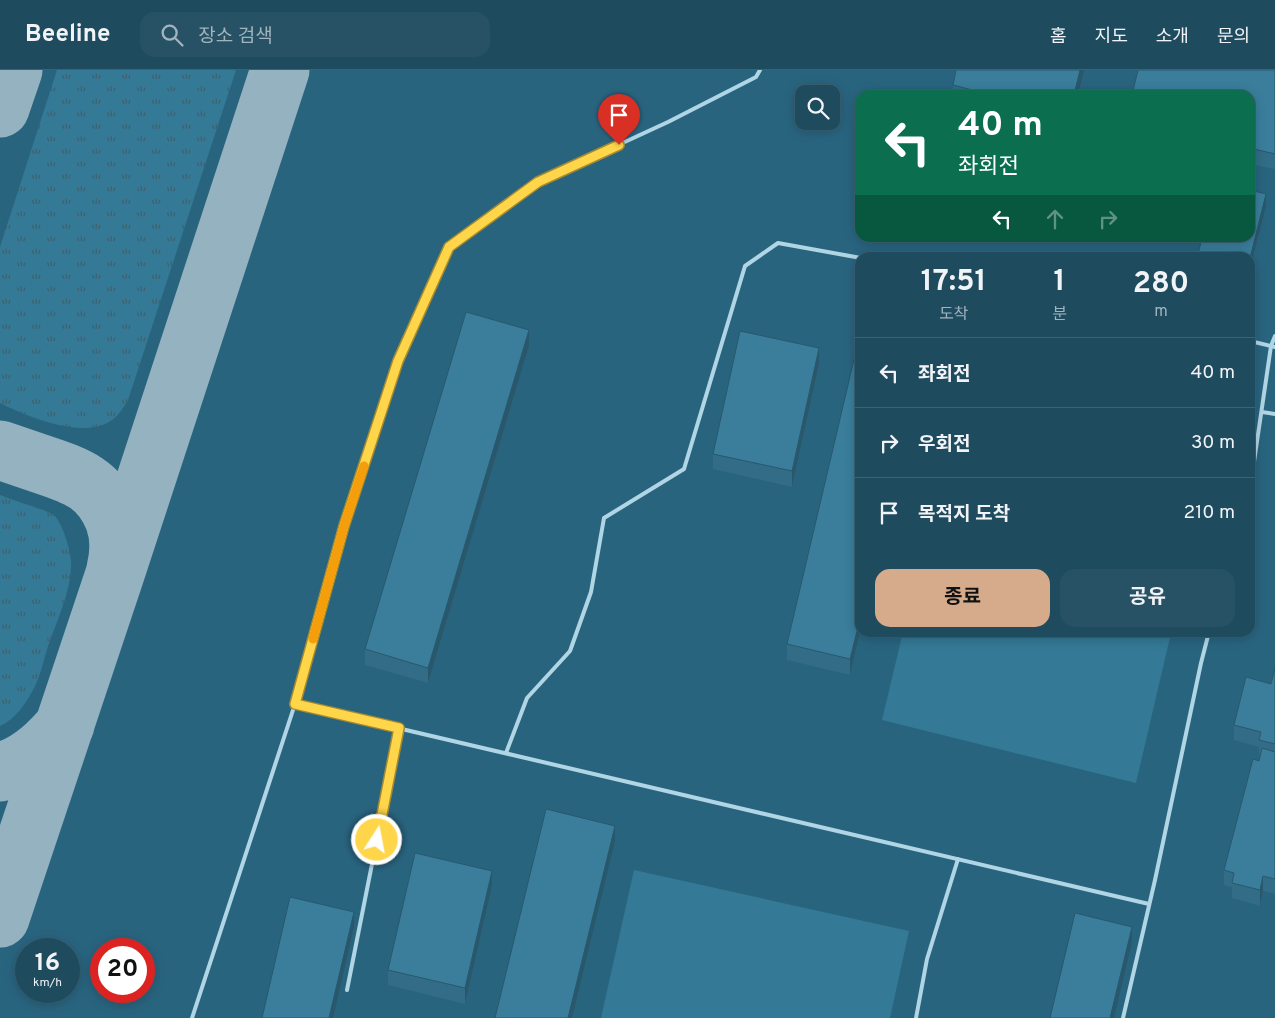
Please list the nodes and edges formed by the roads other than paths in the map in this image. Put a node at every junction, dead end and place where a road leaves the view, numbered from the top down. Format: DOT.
graph roads {
  1 [pos="760,70"];
  2 [pos="855,257"];
  3 [pos="1275,336"];
  4 [pos="1255,342"];
  5 [pos="1273,346"];
  6 [pos="1262,412"];
  7 [pos="1275,414"];
  8 [pos="1255,457"];
  9 [pos="1208,637"];
  10 [pos="295,704"];
  11 [pos="399,728"];
  12 [pos="506,753"];
  13 [pos="958,859"];
  14 [pos="1149,904"];
  15 [pos="347,990"];
  16 [pos="192,1018"];
  17 [pos="916,1018"];
  18 [pos="1123,1018"];
  1 -- 10 [label="lane"];
  2 -- 12 [label="lane"];
  3 -- 5 [label="lane"];
  4 -- 5 [label="lane"];
  5 -- 6 [label="lane"];
  6 -- 7 [label="lane"];
  6 -- 8 [label="lane"];
  9 -- 14 [label="lane"];
  10 -- 11 [label="lane"];
  10 -- 16 [label="lane"];
  11 -- 12 [label="lane"];
  11 -- 15 [label="lane"];
  12 -- 13 [label="lane"];
  13 -- 14 [label="lane"];
  13 -- 17 [label="lane"];
  14 -- 18 [label="lane"];
}
